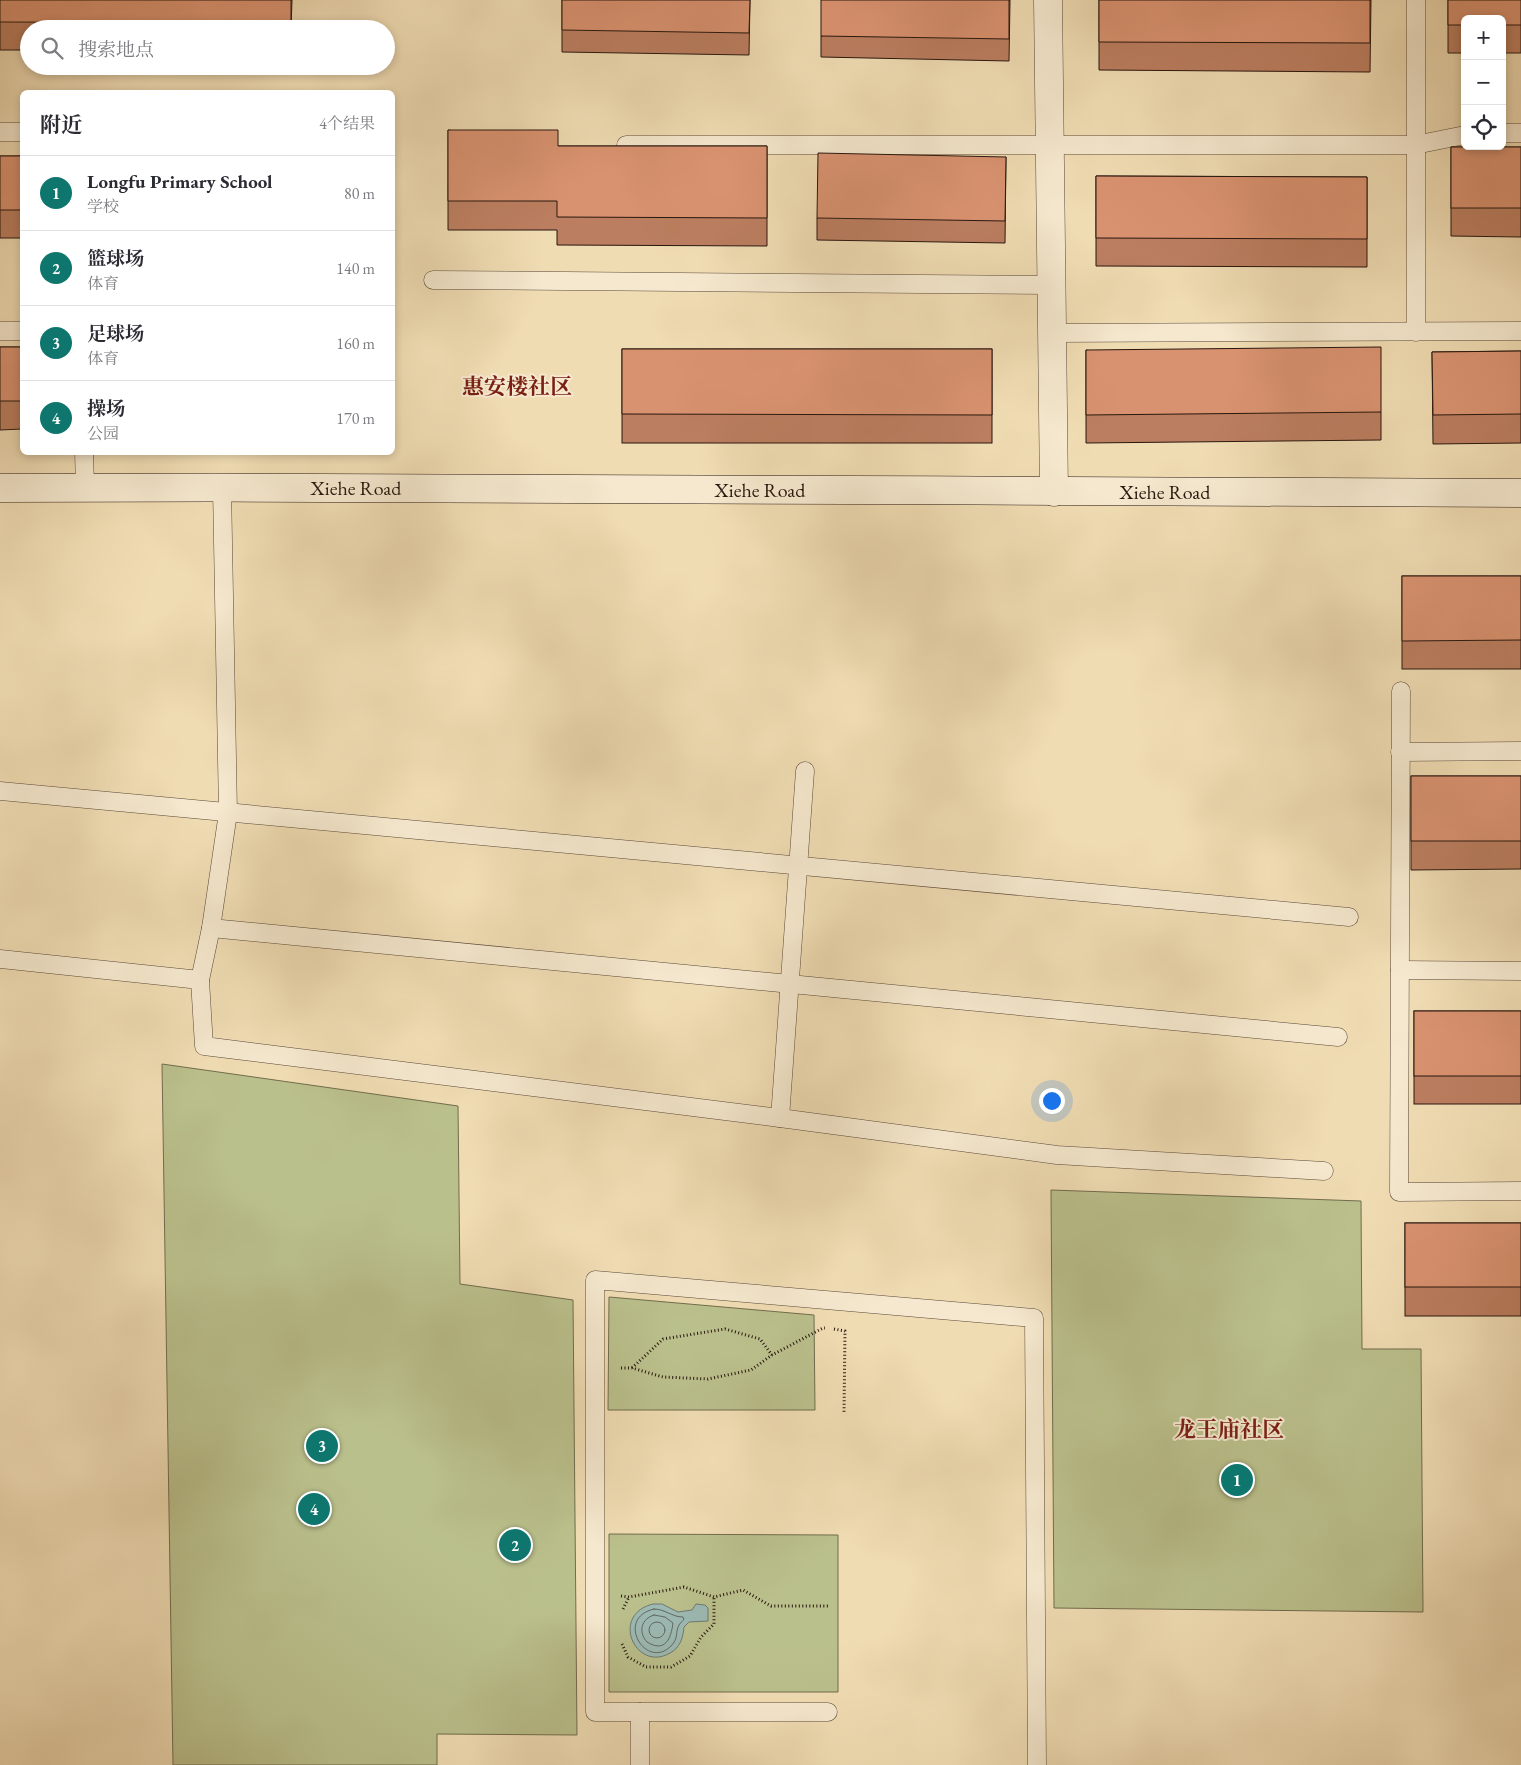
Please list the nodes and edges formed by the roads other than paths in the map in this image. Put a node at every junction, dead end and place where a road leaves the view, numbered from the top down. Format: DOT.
graph roads {
  1 [pos="1048,0"];
  2 [pos="1416,0"];
  3 [pos="0,132"];
  4 [pos="20,132"];
  5 [pos="1506,133"];
  6 [pos="1521,133"];
  7 [pos="1461,136"];
  8 [pos="626,145"];
  9 [pos="1050,145"];
  10 [pos="1415,145"];
  11 [pos="434,280"];
  12 [pos="1051,285"];
  13 [pos="0,331"];
  14 [pos="20,331"];
  15 [pos="1521,331"];
  16 [pos="1416,332"];
  17 [pos="1052,333"];
  18 [pos="84,455"];
  19 [pos="85,487"];
  20 [pos="222,487"];
  21 [pos="0,488"];
  22 [pos="1054,492"];
  23 [pos="1521,493"];
  24 [pos="1401,691"];
  25 [pos="1521,751"];
  26 [pos="1400,752"];
  27 [pos="805,771"];
  28 [pos="0,791"];
  29 [pos="228,812"];
  30 [pos="799,866"];
  31 [pos="1349,917"];
  32 [pos="211,928"];
  33 [pos="0,959"];
  34 [pos="1400,970"];
  35 [pos="1521,971"];
  36 [pos="200,980"];
  37 [pos="790,984"];
  38 [pos="1338,1037"];
  39 [pos="780,1118"];
  40 [pos="1324,1171"];
  41 [pos="1521,1191"];
  42 [pos="640,1712"];
  43 [pos="828,1712"];
  44 [pos="640,1765"];
  45 [pos="1037,1765"];
  1 -- 9 [label="street"];
  2 -- 10 [label="lane"];
  3 -- 4 [label="lane"];
  5 -- 6 [label="lane"];
  7 -- 10 [label="lane"];
  8 -- 9 [label="lane"];
  9 -- 10 [label="lane"];
  9 -- 12 [label="street"];
  10 -- 16 [label="lane"];
  11 -- 12 [label="lane"];
  12 -- 17 [label="street"];
  13 -- 14 [label="lane"];
  15 -- 16 [label="lane"];
  16 -- 17 [label="lane"];
  17 -- 22 [label="street"];
  18 -- 19 [label="lane"];
  19 -- 20 [label="street, Xiehe Road"];
  19 -- 21 [label="street, Xiehe Road"];
  20 -- 22 [label="street, Xiehe Road"];
  20 -- 29 [label="lane"];
  22 -- 23 [label="street, Xiehe Road"];
  24 -- 26 [label="lane"];
  25 -- 26 [label="lane"];
  26 -- 34 [label="lane"];
  27 -- 30 [label="lane"];
  28 -- 29 [label="lane"];
  29 -- 30 [label="lane"];
  29 -- 32 [label="lane"];
  30 -- 31 [label="lane"];
  30 -- 37 [label="lane"];
  32 -- 36 [label="lane"];
  32 -- 37 [label="lane"];
  33 -- 36 [label="lane"];
  34 -- 35 [label="lane"];
  34 -- 41 [label="lane"];
  36 -- 39 [label="lane"];
  37 -- 38 [label="lane"];
  37 -- 39 [label="lane"];
  39 -- 40 [label="lane"];
  42 -- 43 [label="lane"];
  42 -- 44 [label="lane"];
  42 -- 45 [label="lane"];
}
